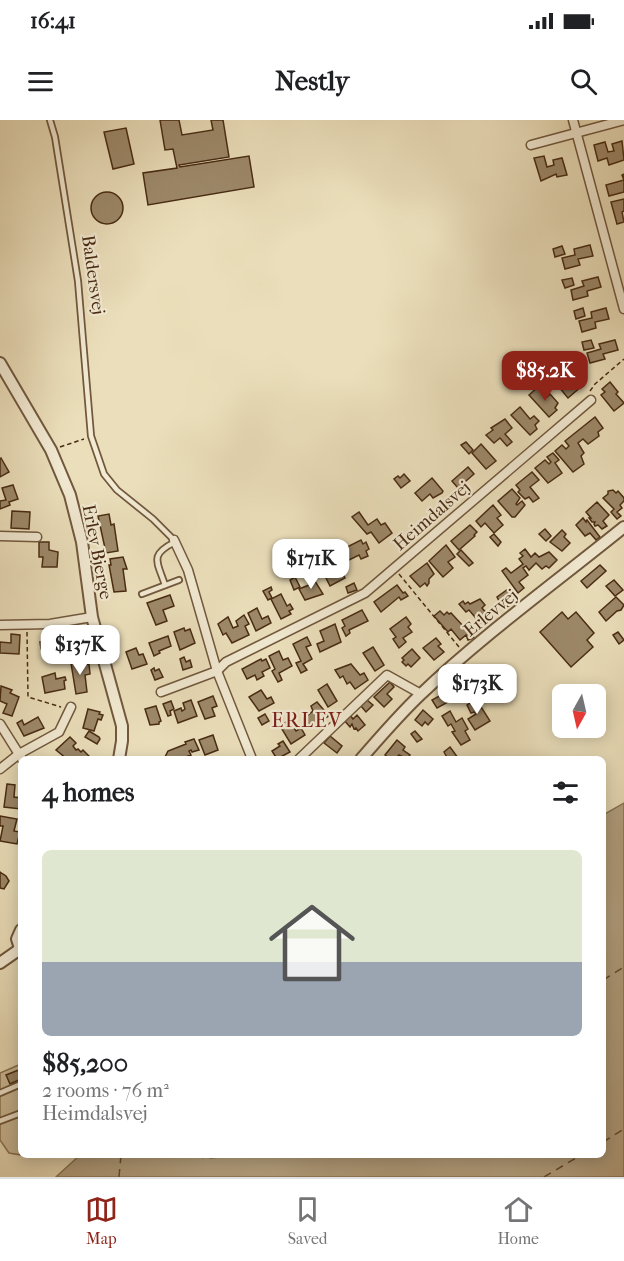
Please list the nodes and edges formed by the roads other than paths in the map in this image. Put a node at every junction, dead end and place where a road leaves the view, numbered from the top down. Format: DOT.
graph roads {
  1 [pos="50,120"];
  2 [pos="573,120"];
  3 [pos="624,120"];
  4 [pos="577,133"];
  5 [pos="531,145"];
  6 [pos="624,309"];
  7 [pos="0,363"];
  8 [pos="3,376"];
  9 [pos="591,400"];
  10 [pos="624,527"];
  11 [pos="0,536"];
  12 [pos="37,537"];
  13 [pos="174,541"];
  14 [pos="179,580"];
  15 [pos="165,585"];
  16 [pos="141,594"];
  17 [pos="92,617"];
  18 [pos="0,625"];
  19 [pos="217,671"];
  20 [pos="161,692"];
  21 [pos="421,694"];
  22 [pos="71,706"];
  23 [pos="0,724"];
  24 [pos="20,756"];
  25 [pos="23,756"];
  26 [pos="120,756"];
  27 [pos="251,756"];
  28 [pos="302,756"];
  29 [pos="364,756"];
  30 [pos="18,759"];
  31 [pos="0,769"];
  32 [pos="18,951"];
  33 [pos="0,963"];
  34 [pos="18,1085"];
  35 [pos="0,1093"];
  36 [pos="18,1114"];
  37 [pos="0,1121"];
  1 -- 13 [label="lane, Baldersvej"];
  2 -- 4 [label="street"];
  3 -- 4 [label="street"];
  4 -- 5 [label="street"];
  4 -- 6 [label="street"];
  7 -- 8 [label="street, Erlev Bjerge"];
  8 -- 17 [label="street, Erlev Bjerge"];
  9 -- 19 [label="street, Heimdalsvej"];
  10 -- 21 [label="street, Erlevvej"];
  11 -- 12 [label="street"];
  13 -- 15 [label="lane"];
  13 -- 19 [label="street, Baldersvej"];
  14 -- 15 [label="lane"];
  15 -- 16 [label="lane"];
  17 -- 18 [label="street"];
  17 -- 26 [label="street, Erlev Bjerge"];
  19 -- 20 [label="street"];
  19 -- 27 [label="street, Baldersvej"];
  21 -- 28 [label="street"];
  21 -- 29 [label="street, Erlevvej"];
  22 -- 25 [label="street"];
  23 -- 24 [label="street"];
  30 -- 31 [label="street"];
  32 -- 33 [label="street"];
  34 -- 35 [label="lane"];
  36 -- 37 [label="lane"];
}
